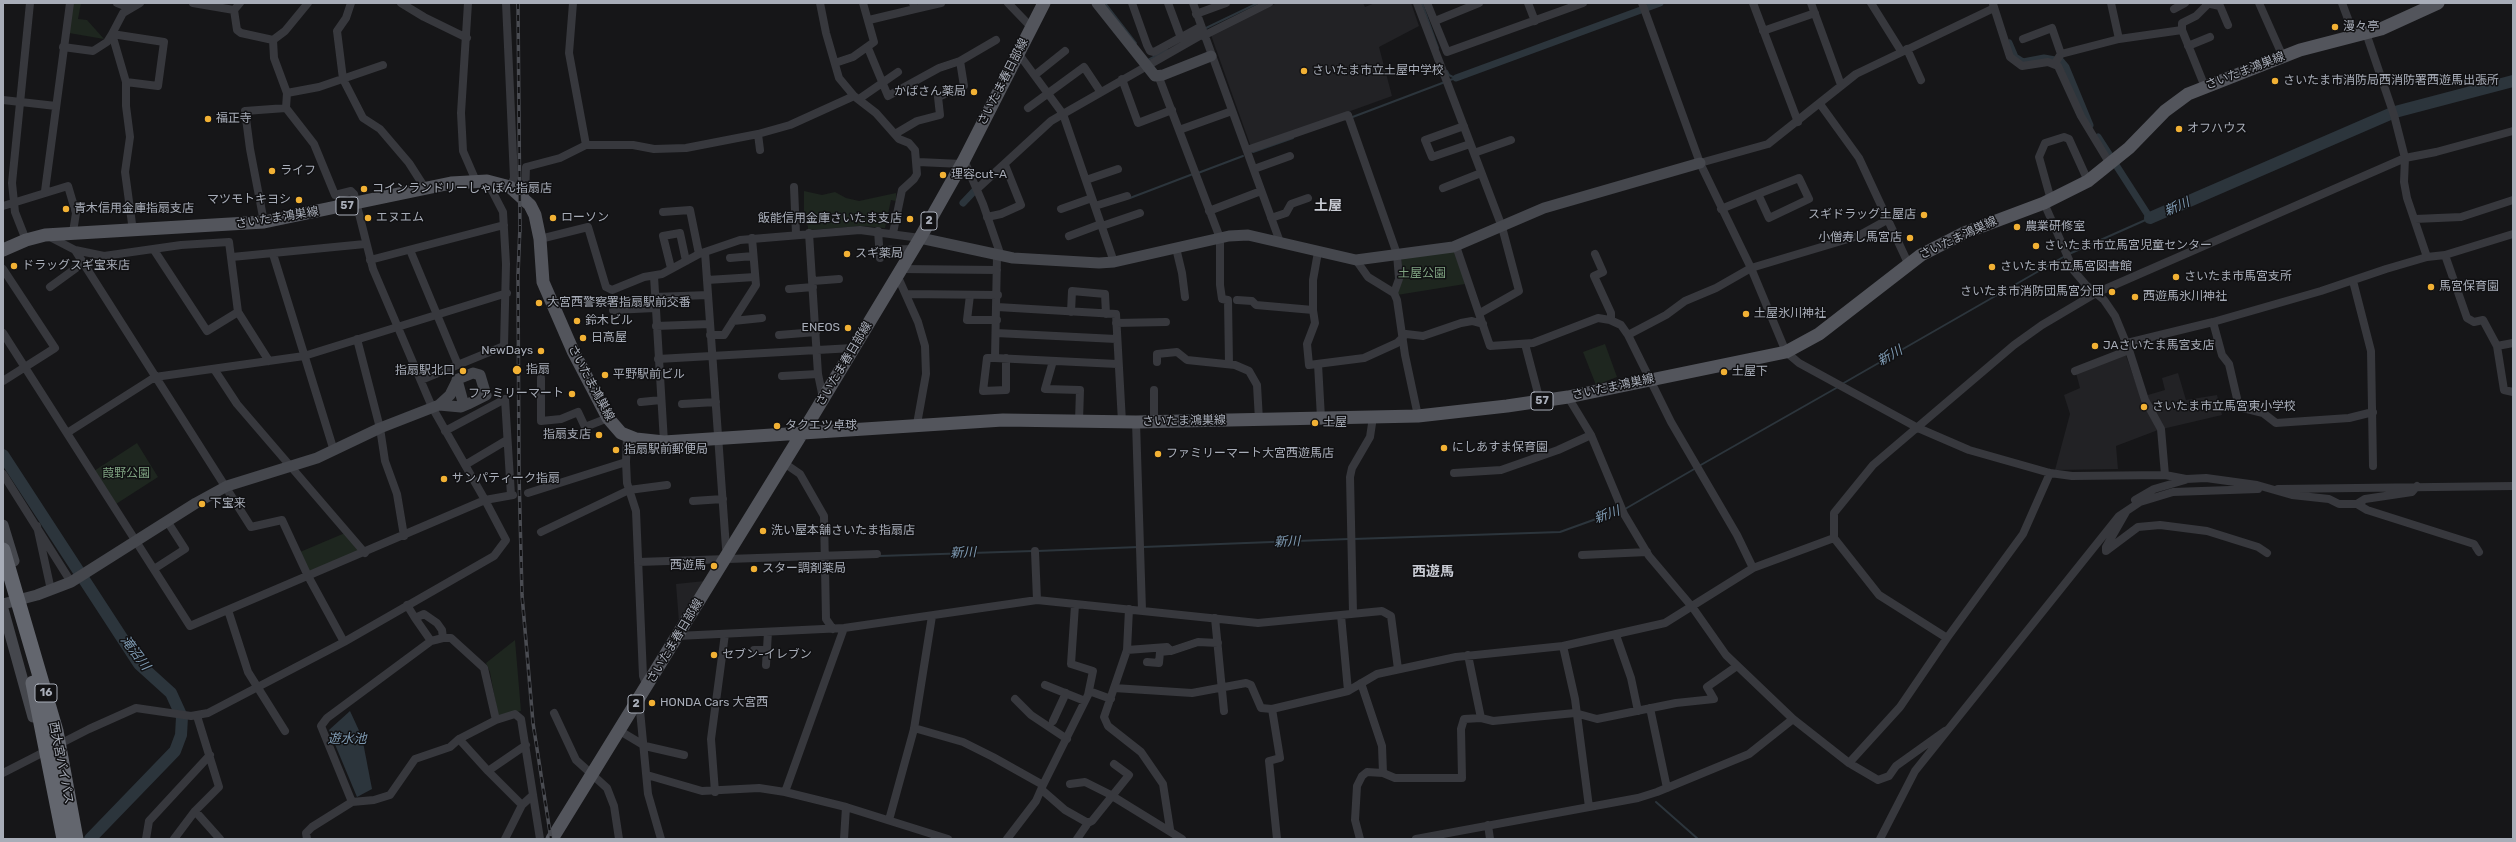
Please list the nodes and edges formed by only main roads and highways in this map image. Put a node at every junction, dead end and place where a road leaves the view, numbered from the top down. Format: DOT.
graph roads {
  1 [pos="1044,3"];
  2 [pos="2435,4"];
  3 [pos="3,250"];
  4 [pos="803,433"];
  5 [pos="3,550"];
  6 [pos="3,582"];
  7 [pos="80,838"];
  8 [pos="64,839"];
  9 [pos="552,839"];
  1 -- 4 [label="main road, さいたま春日部線 / 2"];
  2 -- 4 [label="main road, さいたま鴻巣線 / 57"];
  3 -- 4 [label="main road, さいたま鴻巣線 / 57"];
  4 -- 9 [label="main road, さいたま春日部線 / 2"];
  5 -- 7 [label="highway, 西大宮バイパス / 16, bridge"];
  6 -- 8 [label="highway, 西大宮バイパス / 16, bridge"];
}
